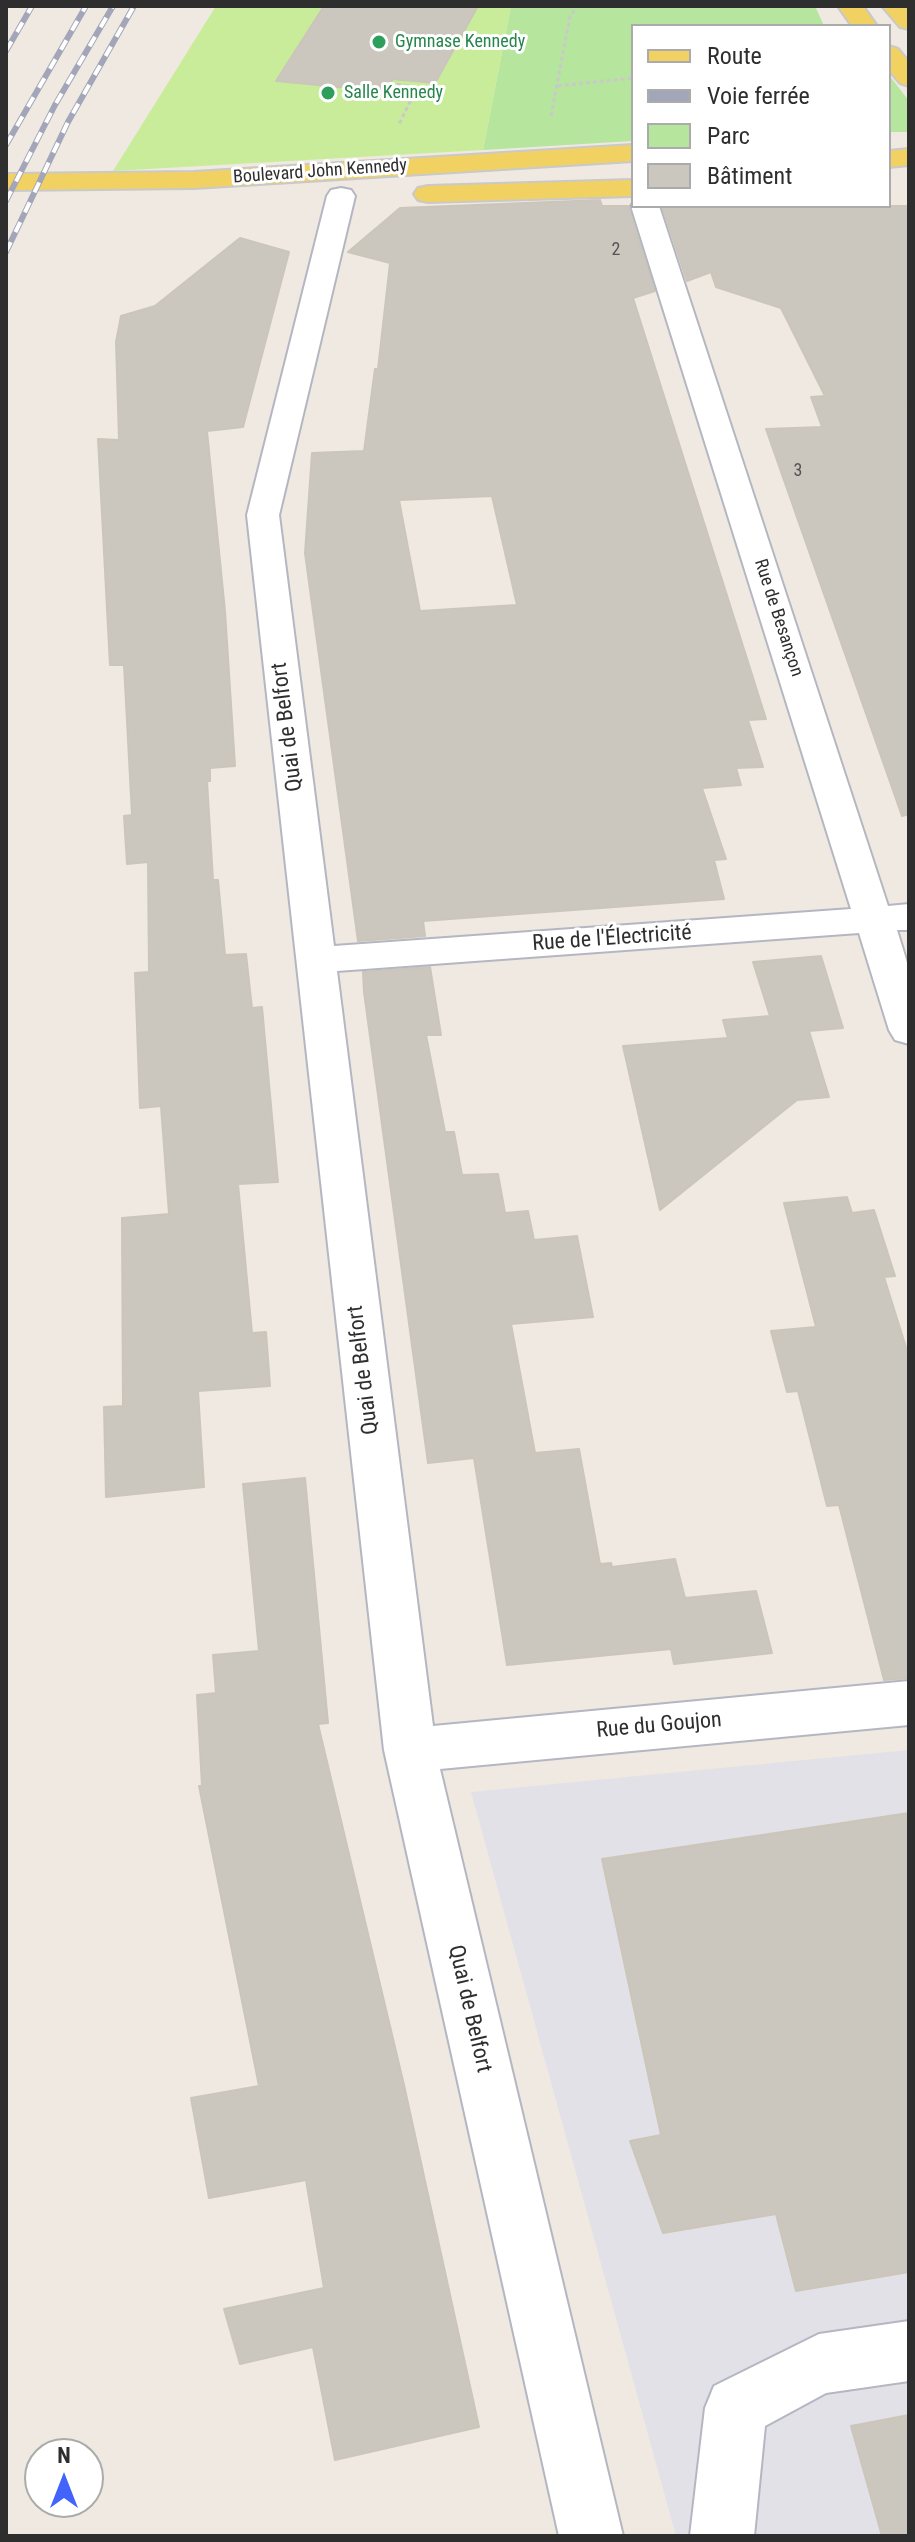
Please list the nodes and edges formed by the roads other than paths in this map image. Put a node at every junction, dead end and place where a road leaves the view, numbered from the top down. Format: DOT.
graph roads {
  1 [pos="894,6"];
  2 [pos="909,22"];
  3 [pos="891,56"];
  4 [pos="909,78"];
  5 [pos="631,153"];
  6 [pos="6,182"];
  7 [pos="631,188"];
  8 [pos="403,195"];
  9 [pos="357,196"];
  10 [pos="6,202"];
  11 [pos="646,208"];
  12 [pos="892,919"];
  13 [pos="315,960"];
  14 [pos="909,1030"];
  15 [pos="909,1703"];
  16 [pos="410,1750"];
  17 [pos="909,2351"];
  18 [pos="591,2536"];
  19 [pos="722,2536"];
  1 -- 2 [label="main road"];
  3 -- 4 [label="main road"];
  5 -- 6 [label="main road, Boulevard John Kennedy"];
  7 -- 8 [label="main road, Boulevard John Kennedy"];
  9 -- 10 [label="main road, Boulevard John Kennedy"];
  9 -- 13 [label="street, Quai de Belfort"];
  11 -- 12 [label="street, Rue de Besançon"];
  12 -- 13 [label="street, Rue de l'Électricité"];
  12 -- 14 [label="street, Rue de Besançon"];
  13 -- 16 [label="street, Quai de Belfort"];
  15 -- 16 [label="street, Rue du Goujon"];
  16 -- 18 [label="street, Quai de Belfort"];
  17 -- 19 [label="street"];
}
